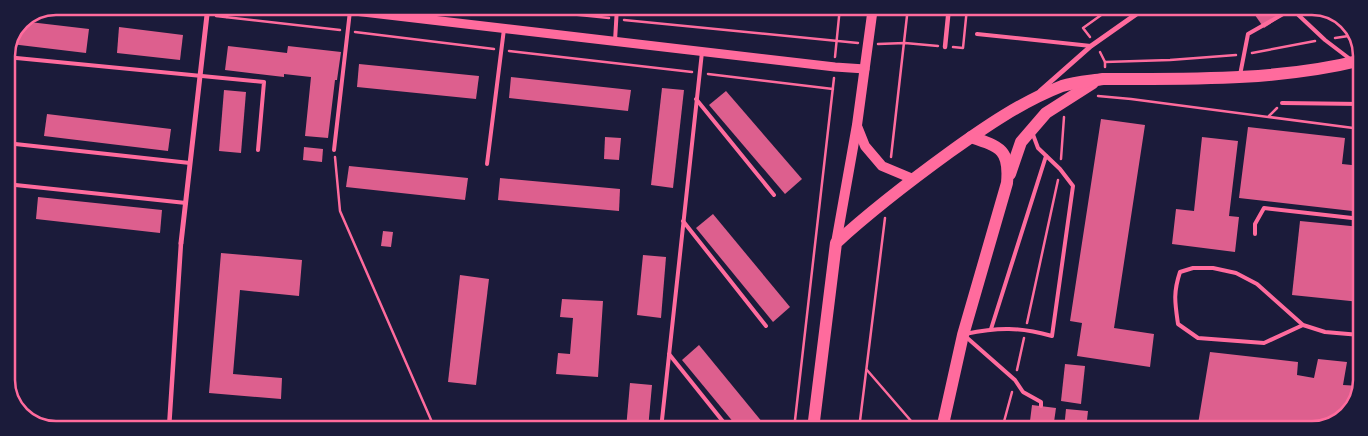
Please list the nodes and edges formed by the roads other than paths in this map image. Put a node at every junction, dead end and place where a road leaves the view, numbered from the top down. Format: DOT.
graph roads {
  1 [pos="207,15"];
  2 [pos="349,15"];
  3 [pos="391,15"];
  4 [pos="616,15"];
  5 [pos="872,15"];
  6 [pos="948,15"];
  7 [pos="1135,15"];
  8 [pos="1281,15"];
  9 [pos="1298,15"];
  10 [pos="504,29"];
  11 [pos="977,34"];
  12 [pos="615,41"];
  13 [pos="1091,46"];
  14 [pos="945,47"];
  15 [pos="702,52"];
  16 [pos="1353,58"];
  17 [pos="15,59"];
  18 [pos="1353,62"];
  19 [pos="865,69"];
  20 [pos="200,76"];
  21 [pos="1240,77"];
  22 [pos="1101,80"];
  23 [pos="696,99"];
  24 [pos="1027,102"];
  25 [pos="1282,103"];
  26 [pos="1353,104"];
  27 [pos="857,125"];
  28 [pos="1031,130"];
  29 [pos="971,137"];
  30 [pos="15,144"];
  31 [pos="258,150"];
  32 [pos="334,150"];
  33 [pos="1046,156"];
  34 [pos="190,162"];
  35 [pos="487,164"];
  36 [pos="913,179"];
  37 [pos="1007,183"];
  38 [pos="15,185"];
  39 [pos="774,195"];
  40 [pos="186,203"];
  41 [pos="1353,218"];
  42 [pos="683,221"];
  43 [pos="1255,234"];
  44 [pos="181,243"];
  45 [pos="836,243"];
  46 [pos="766,326"];
  47 [pos="1303,326"];
  48 [pos="991,329"];
  49 [pos="1353,334"];
  50 [pos="963,335"];
  51 [pos="669,354"];
  52 [pos="1041,406"];
  53 [pos="169,421"];
  54 [pos="662,421"];
  55 [pos="723,421"];
  56 [pos="814,421"];
  57 [pos="944,421"];
  1 -- 20 [label="street"];
  2 -- 32 [label="lane"];
  3 -- 10 [label="street"];
  4 -- 12 [label="lane"];
  5 -- 19 [label="main road"];
  6 -- 14 [label="street"];
  7 -- 13 [label="street"];
  8 -- 21 [label="lane"];
  9 -- 16 [label="lane"];
  10 -- 12 [label="street"];
  10 -- 35 [label="lane"];
  11 -- 13 [label="lane"];
  12 -- 15 [label="street"];
  13 -- 24 [label="street"];
  15 -- 19 [label="street"];
  15 -- 23 [label="lane"];
  17 -- 20 [label="lane"];
  18 -- 21 [label="main road"];
  19 -- 27 [label="main road"];
  20 -- 31 [label="lane"];
  20 -- 34 [label="street"];
  21 -- 22 [label="main road"];
  22 -- 24 [label="main road"];
  22 -- 28 [label="main road"];
  23 -- 39 [label="lane"];
  23 -- 42 [label="lane"];
  24 -- 29 [label="main road"];
  25 -- 26 [label="lane"];
  27 -- 36 [label="main road"];
  27 -- 45 [label="main road"];
  28 -- 33 [label="lane"];
  28 -- 37 [label="main road"];
  29 -- 36 [label="main road"];
  29 -- 37 [label="main road"];
  30 -- 34 [label="lane"];
  33 -- 48 [label="lane"];
  33 -- 48 [label="lane"];
  34 -- 40 [label="street"];
  36 -- 45 [label="main road"];
  37 -- 50 [label="main road"];
  38 -- 40 [label="lane"];
  40 -- 44 [label="street"];
  41 -- 43 [label="lane"];
  42 -- 46 [label="lane"];
  42 -- 51 [label="lane"];
  44 -- 53 [label="street"];
  45 -- 56 [label="main road"];
  47 -- 47 [label="lane"];
  47 -- 49 [label="lane"];
  48 -- 50 [label="lane"];
  50 -- 52 [label="lane"];
  50 -- 57 [label="main road"];
  51 -- 54 [label="lane"];
  51 -- 55 [label="lane"];
}
